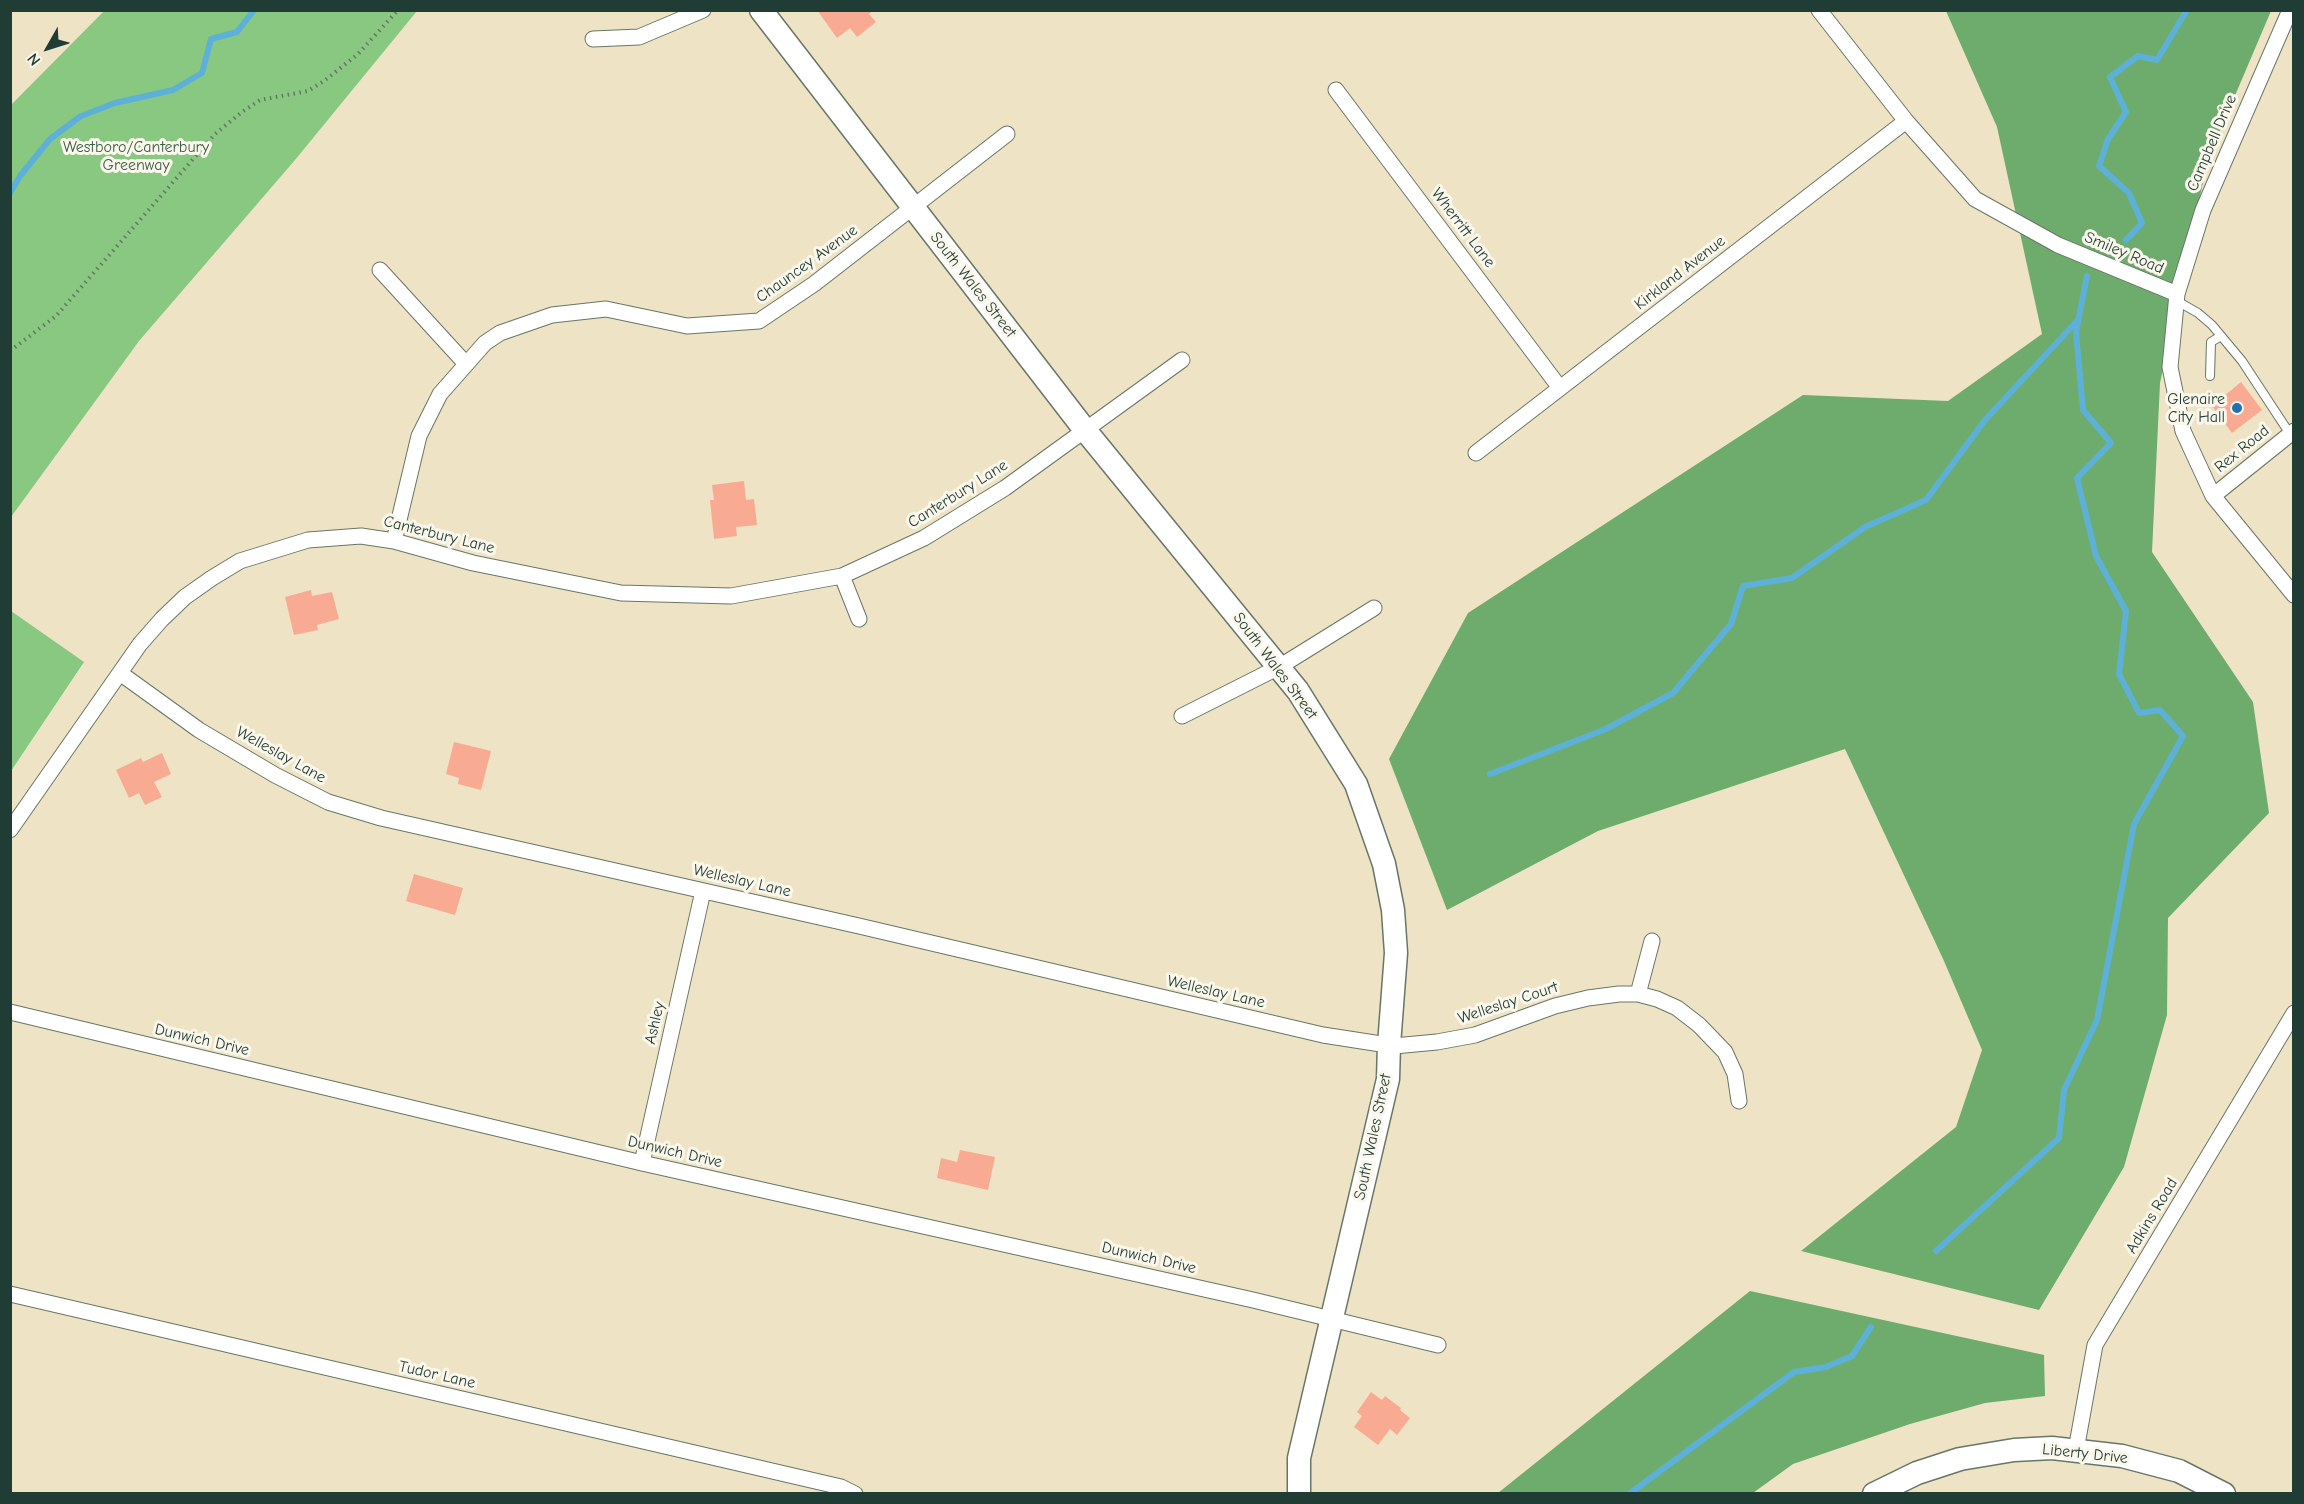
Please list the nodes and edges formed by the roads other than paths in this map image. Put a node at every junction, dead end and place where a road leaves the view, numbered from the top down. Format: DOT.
graph roads {
  1 [pos="703,10"];
  2 [pos="761,10"];
  3 [pos="1819,10"];
  4 [pos="2290,10"];
  5 [pos="593,39"];
  6 [pos="1336,90"];
  7 [pos="1906,121"];
  8 [pos="1007,134"];
  9 [pos="913,207"];
  10 [pos="380,270"];
  11 [pos="2177,298"];
  12 [pos="2221,336"];
  13 [pos="1182,360"];
  14 [pos="466,364"];
  15 [pos="2210,376"];
  16 [pos="1560,388"];
  17 [pos="1085,430"];
  18 [pos="2292,433"];
  19 [pos="1476,453"];
  20 [pos="2212,496"];
  21 [pos="394,541"];
  22 [pos="842,576"];
  23 [pos="2294,595"];
  24 [pos="1374,608"];
  25 [pos="859,619"];
  26 [pos="1279,667"];
  27 [pos="120,673"];
  28 [pos="1182,716"];
  29 [pos="10,830"];
  30 [pos="703,891"];
  31 [pos="1652,941"];
  32 [pos="1638,994"];
  33 [pos="10,1012"];
  34 [pos="2294,1013"];
  35 [pos="1389,1045"];
  36 [pos="1738,1101"];
  37 [pos="642,1163"];
  38 [pos="10,1294"];
  39 [pos="1333,1320"];
  40 [pos="1438,1345"];
  41 [pos="2076,1450"];
  42 [pos="855,1494"];
  43 [pos="1299,1494"];
  44 [pos="1874,1494"];
  45 [pos="2224,1494"];
  1 -- 5 [label="street"];
  2 -- 9 [label="street, South Wales Street"];
  3 -- 7 [label="street, Smiley Road"];
  4 -- 11 [label="street, Campbell Drive"];
  6 -- 16 [label="street, Wherritt Lane"];
  7 -- 11 [label="street, Smiley Road"];
  7 -- 16 [label="street, Kirkland Avenue"];
  8 -- 9 [label="street, Chauncey Avenue"];
  9 -- 14 [label="street, Chauncey Avenue"];
  9 -- 17 [label="street, South Wales Street"];
  10 -- 14 [label="street"];
  11 -- 12 [label="lane"];
  11 -- 20 [label="street"];
  12 -- 15 [label="lane"];
  12 -- 18 [label="lane"];
  13 -- 17 [label="street, Canterbury Lane"];
  14 -- 21 [label="street, Chauncey Avenue"];
  16 -- 19 [label="street, Kirkland Avenue"];
  17 -- 22 [label="street, Canterbury Lane"];
  17 -- 26 [label="street, South Wales Street"];
  18 -- 20 [label="street, Rex Road"];
  20 -- 23 [label="street"];
  21 -- 22 [label="street, Canterbury Lane"];
  21 -- 27 [label="street, Canterbury Lane"];
  22 -- 25 [label="street"];
  24 -- 26 [label="street"];
  26 -- 28 [label="street"];
  26 -- 35 [label="street, South Wales Street"];
  27 -- 29 [label="street, Canterbury Lane"];
  27 -- 30 [label="street, Welleslay Lane"];
  30 -- 35 [label="street, Welleslay Lane"];
  30 -- 37 [label="street, Ashley"];
  31 -- 32 [label="street"];
  32 -- 35 [label="street, Welleslay Court"];
  32 -- 36 [label="street, Welleslay Court"];
  33 -- 37 [label="street, Dunwich Drive"];
  34 -- 41 [label="street, Adkins Road"];
  35 -- 39 [label="street, South Wales Street"];
  37 -- 39 [label="street, Dunwich Drive"];
  38 -- 42 [label="street, Tudor Lane"];
  39 -- 40 [label="street, Dunwich Drive"];
  39 -- 43 [label="street, South Wales Street"];
  41 -- 44 [label="street, Liberty Drive"];
  41 -- 45 [label="street, Liberty Drive"];
}
